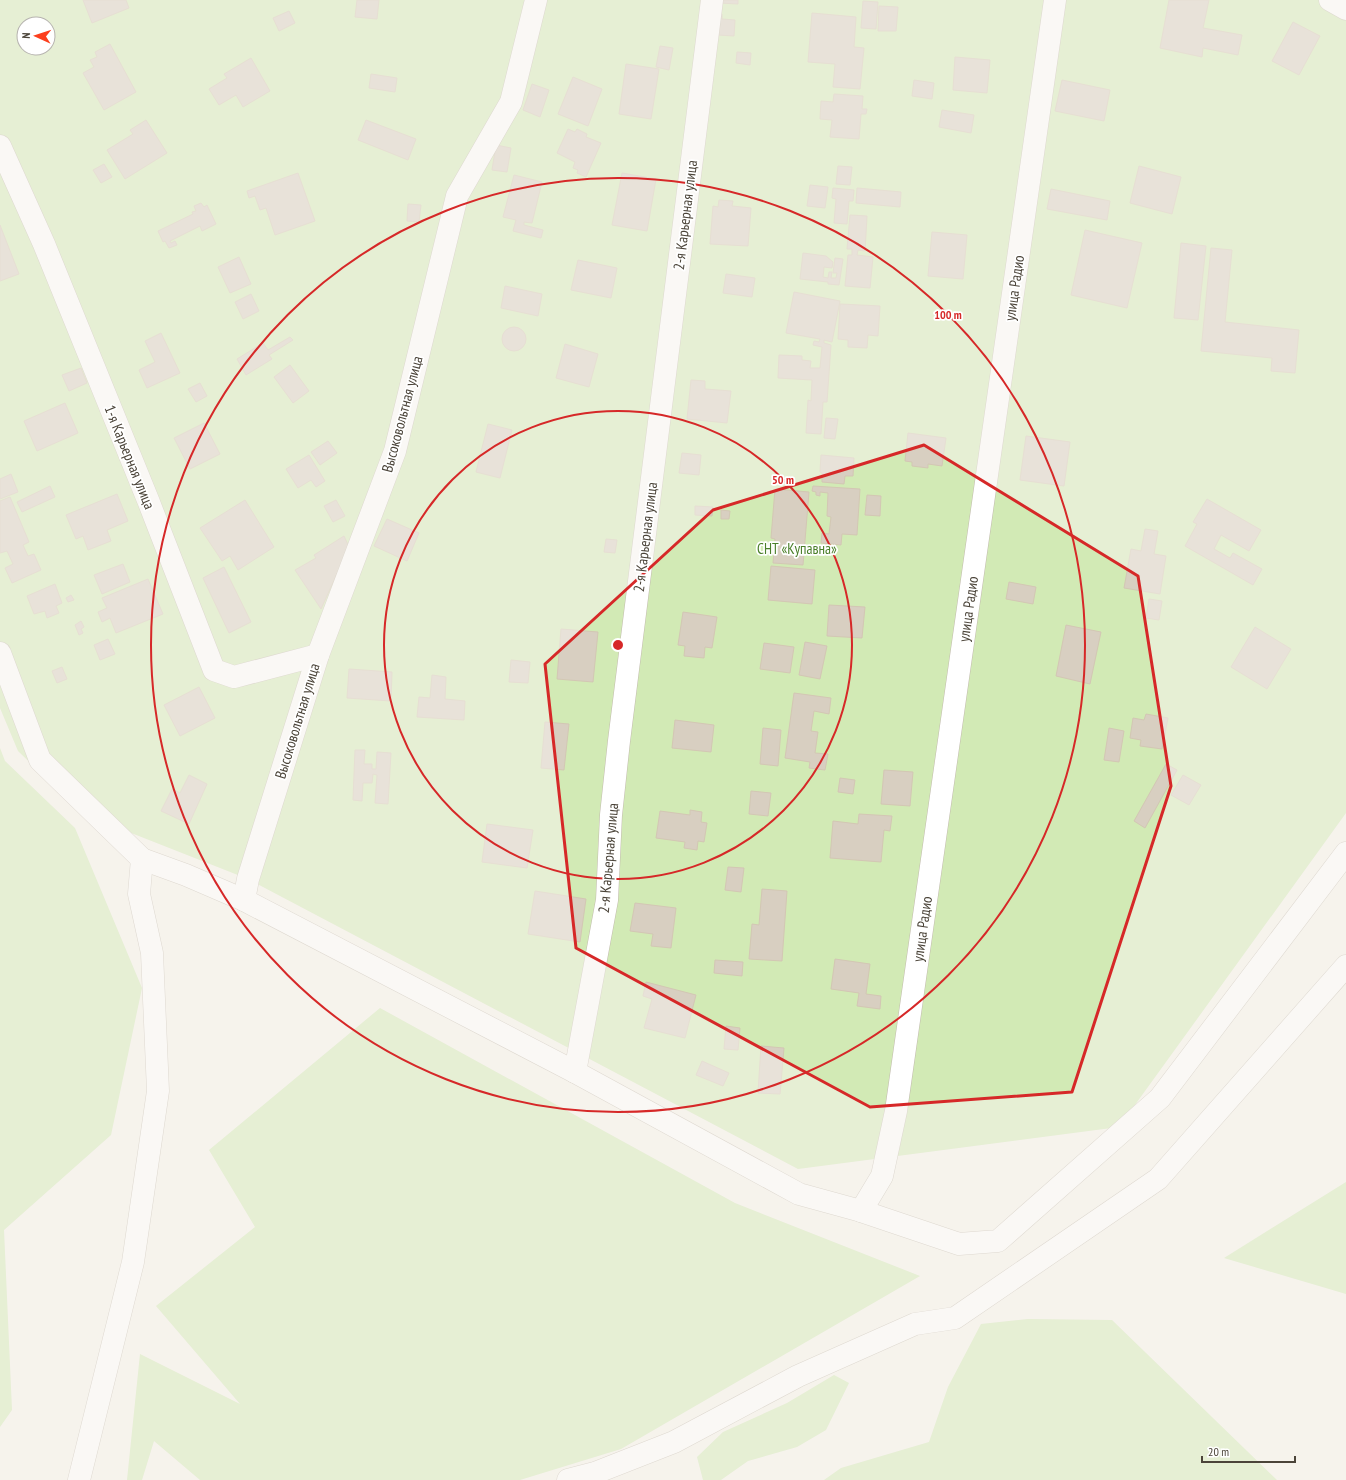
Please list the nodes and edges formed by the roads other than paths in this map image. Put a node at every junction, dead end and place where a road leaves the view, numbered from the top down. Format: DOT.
graph roads {
  1 [pos="536,0"];
  2 [pos="712,0"];
  3 [pos="1055,0"];
  4 [pos="1330,0"];
  5 [pos="1346,9"];
  6 [pos="0,146"];
  7 [pos="0,653"];
  8 [pos="318,655"];
  9 [pos="1346,853"];
  10 [pos="142,859"];
  11 [pos="244,900"];
  12 [pos="1346,966"];
  13 [pos="575,1072"];
  14 [pos="861,1211"];
  15 [pos="79,1480"];
  16 [pos="568,1480"];
  1 -- 8 [label="street, Высоковольтная улица"];
  2 -- 13 [label="street, 2-я Карьерная улица"];
  3 -- 14 [label="street, улица Радио"];
  4 -- 5 [label="street"];
  6 -- 8 [label="street, 1-я Карьерная улица"];
  7 -- 10 [label="street"];
  8 -- 11 [label="street, Высоковольтная улица"];
  9 -- 14 [label="street"];
  10 -- 11 [label="street"];
  10 -- 15 [label="street"];
  11 -- 13 [label="street"];
  12 -- 16 [label="street"];
  13 -- 14 [label="street"];
}
